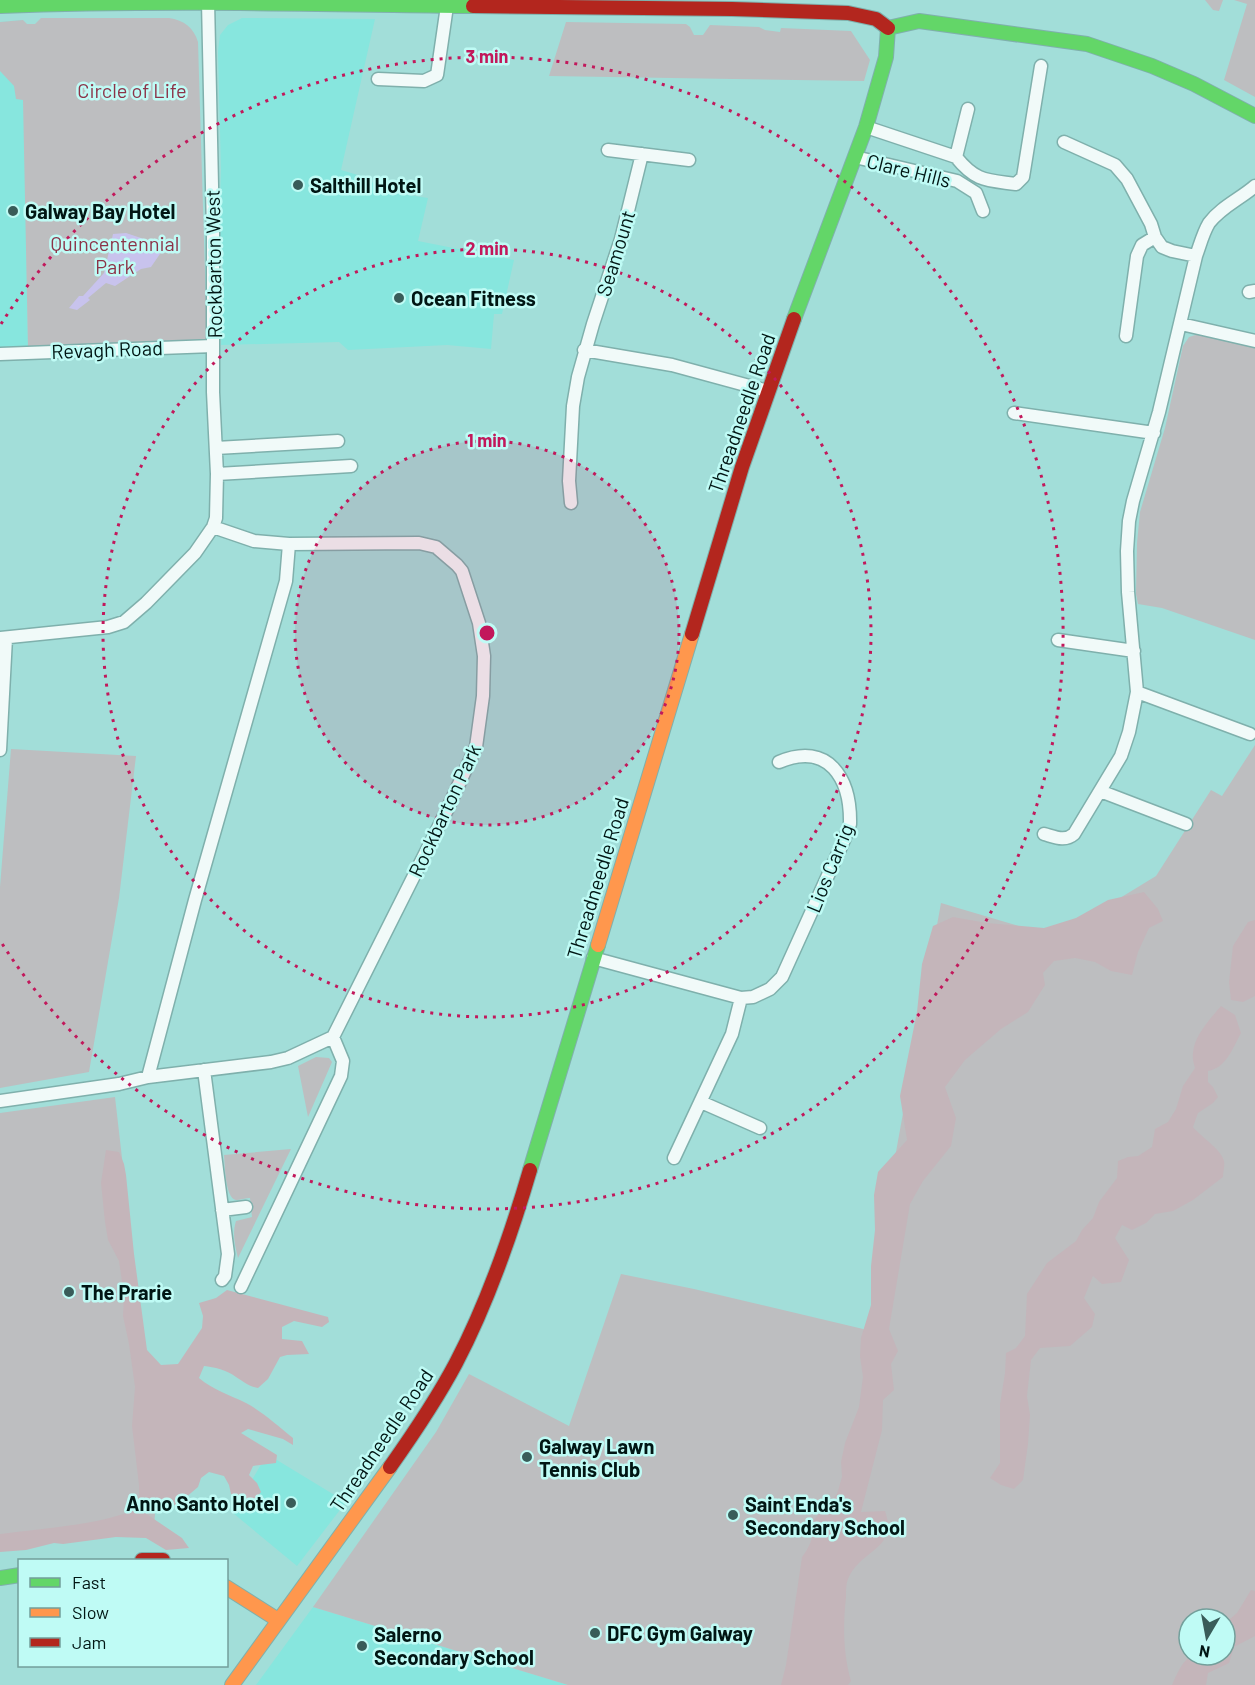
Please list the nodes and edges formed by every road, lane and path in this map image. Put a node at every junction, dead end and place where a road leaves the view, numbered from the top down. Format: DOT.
graph roads {
  1 [pos="208,1"];
  2 [pos="0,6"];
  3 [pos="447,6"];
  4 [pos="888,28"];
  5 [pos="1041,66"];
  6 [pos="378,79"];
  7 [pos="968,109"];
  8 [pos="1255,116"];
  9 [pos="866,127"];
  10 [pos="1064,142"];
  11 [pos="608,150"];
  12 [pos="642,154"];
  13 [pos="855,158"];
  14 [pos="956,158"];
  15 [pos="689,160"];
  16 [pos="1255,186"];
  17 [pos="983,211"];
  18 [pos="1155,237"];
  19 [pos="1196,256"];
  20 [pos="1181,324"];
  21 [pos="1126,336"];
  22 [pos="1255,341"];
  23 [pos="213,346"];
  24 [pos="584,350"];
  25 [pos="0,354"];
  26 [pos="768,391"];
  27 [pos="1014,414"];
  28 [pos="1154,433"];
  29 [pos="338,441"];
  30 [pos="216,448"];
  31 [pos="351,466"];
  32 [pos="217,474"];
  33 [pos="571,502"];
  34 [pos="213,527"];
  35 [pos="289,544"];
  36 [pos="3,638"];
  37 [pos="1058,639"];
  38 [pos="1134,651"];
  39 [pos="1137,692"];
  40 [pos="1250,734"];
  41 [pos="0,750"];
  42 [pos="779,762"];
  43 [pos="1100,791"];
  44 [pos="1186,824"];
  45 [pos="1044,834"];
  46 [pos="593,958"];
  47 [pos="741,998"];
  48 [pos="333,1037"];
  49 [pos="204,1070"];
  50 [pos="148,1077"];
  51 [pos="0,1101"];
  52 [pos="701,1102"];
  53 [pos="760,1128"];
  54 [pos="675,1158"];
  55 [pos="246,1207"];
  56 [pos="222,1210"];
  57 [pos="222,1280"];
  58 [pos="241,1287"];
  59 [pos="18,1575"];
  60 [pos="0,1578"];
  61 [pos="228,1588"];
  62 [pos="278,1620"];
  63 [pos="232,1685"];
  1 -- 2 [label="main road"];
  1 -- 3 [label="main road"];
  1 -- 23 [label="street, Rockbarton West"];
  3 -- 4 [label="main road"];
  3 -- 6 [label="street"];
  4 -- 8 [label="main road"];
  4 -- 9 [label="main road, Threadneedle Road"];
  5 -- 14 [label="street"];
  7 -- 14 [label="street"];
  9 -- 13 [label="main road, Threadneedle Road"];
  9 -- 14 [label="street"];
  10 -- 18 [label="street"];
  11 -- 12 [label="street"];
  12 -- 15 [label="street"];
  12 -- 24 [label="street, Seamount"];
  13 -- 17 [label="street, Clare Hills"];
  13 -- 26 [label="main road, Threadneedle Road"];
  16 -- 19 [label="street"];
  18 -- 19 [label="street"];
  18 -- 21 [label="street"];
  19 -- 20 [label="street"];
  20 -- 22 [label="street"];
  20 -- 28 [label="street"];
  23 -- 25 [label="street, Revagh Road"];
  23 -- 30 [label="street, Rockbarton West"];
  24 -- 26 [label="street"];
  24 -- 33 [label="street, Seamount"];
  26 -- 46 [label="main road, Threadneedle Road"];
  27 -- 28 [label="street"];
  28 -- 38 [label="street"];
  29 -- 30 [label="street"];
  30 -- 32 [label="street, Rockbarton West"];
  31 -- 32 [label="street"];
  32 -- 34 [label="street, Rockbarton West"];
  34 -- 35 [label="street, Rockbarton Park"];
  34 -- 36 [label="street"];
  35 -- 48 [label="street, Rockbarton Park"];
  35 -- 50 [label="street"];
  36 -- 41 [label="street"];
  37 -- 38 [label="street"];
  38 -- 39 [label="street"];
  39 -- 40 [label="street"];
  39 -- 43 [label="street"];
  42 -- 47 [label="street, Lios Carrig"];
  43 -- 44 [label="street"];
  43 -- 45 [label="street"];
  46 -- 47 [label="street"];
  46 -- 62 [label="main road, Threadneedle Road"];
  47 -- 52 [label="street"];
  48 -- 49 [label="street"];
  48 -- 58 [label="street"];
  49 -- 50 [label="street"];
  49 -- 56 [label="street"];
  50 -- 51 [label="street"];
  52 -- 53 [label="street"];
  52 -- 54 [label="street"];
  55 -- 56 [label="street"];
  56 -- 57 [label="street"];
  59 -- 60 [label="main road"];
  61 -- 62 [label="main road"];
  62 -- 63 [label="main road, Threadneedle Road"];
}
